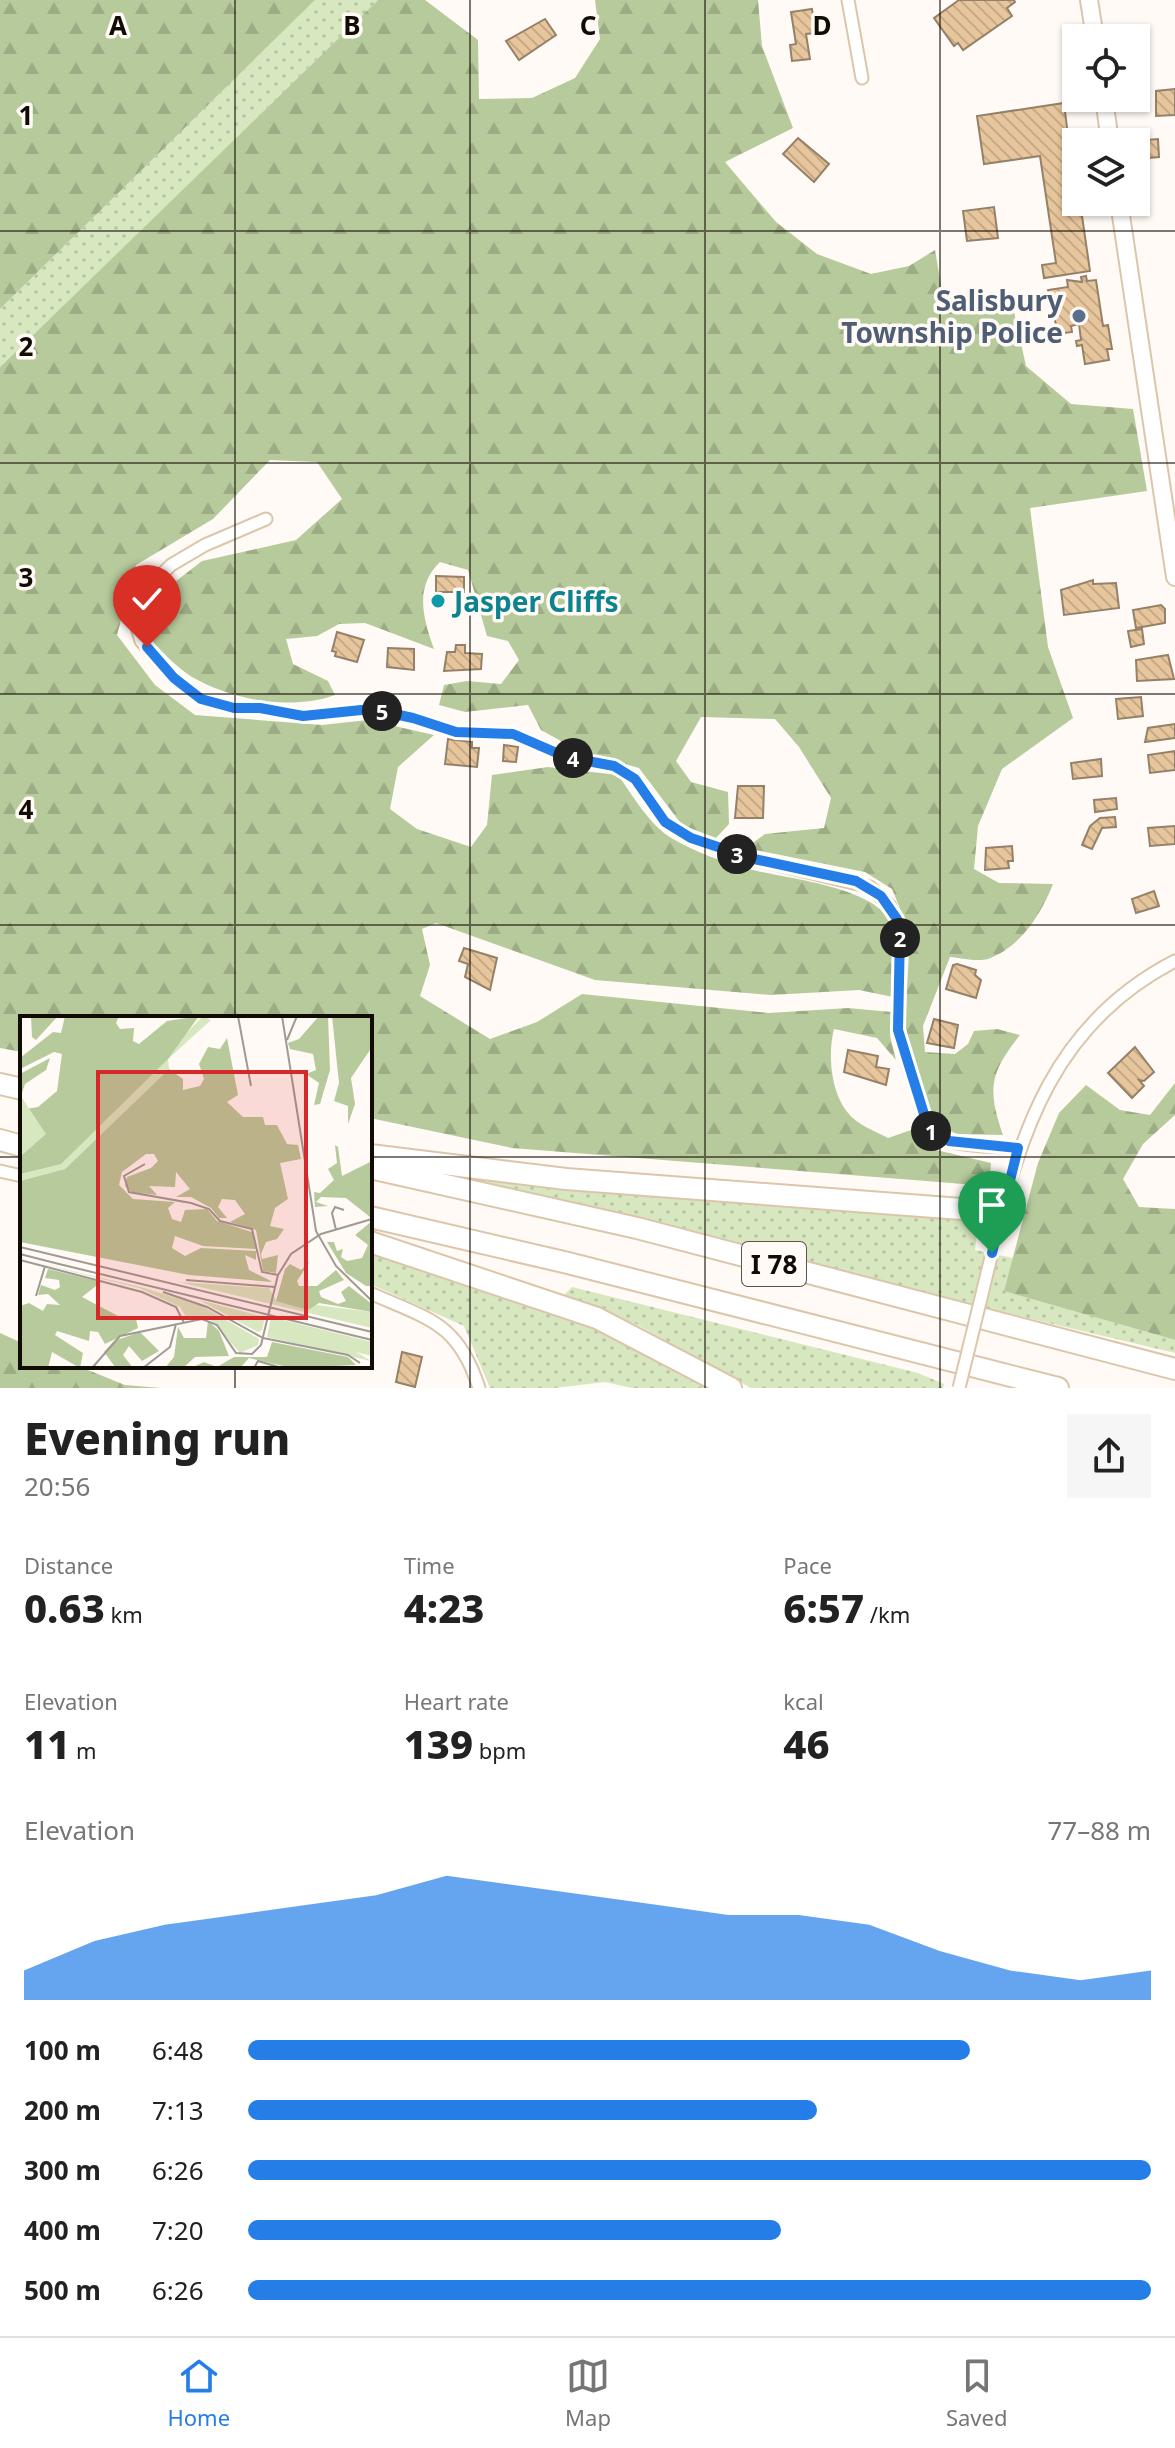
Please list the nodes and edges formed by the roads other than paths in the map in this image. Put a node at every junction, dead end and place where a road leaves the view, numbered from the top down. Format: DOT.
graph roads {
  1 [pos="848,0"];
  2 [pos="1089,0"];
  3 [pos="1093,24"];
  4 [pos="862,78"];
  5 [pos="1121,216"];
  6 [pos="266,519"];
  7 [pos="1175,577"];
  8 [pos="1175,961"];
  9 [pos="0,1078"];
  10 [pos="20,1082"];
  11 [pos="0,1084"];
  12 [pos="20,1089"];
  13 [pos="0,1132"];
  14 [pos="20,1137"];
  15 [pos="0,1140"];
  16 [pos="20,1145"];
  17 [pos="1018,1148"];
  18 [pos="372,1155"];
  19 [pos="372,1168"];
  20 [pos="0,1171"];
  21 [pos="20,1176"];
  22 [pos="1001,1212"];
  23 [pos="372,1217"];
  24 [pos="372,1243"];
  25 [pos="372,1294"];
  26 [pos="1175,1369"];
  27 [pos="479,1388"];
  28 [pos="731,1388"];
  29 [pos="959,1388"];
  30 [pos="1058,1388"];
  1 -- 4 [label="street"];
  2 -- 3 [label="main road"];
  5 -- 7 [label="main road"];
  6 -- 17 [label="street"];
  8 -- 17 [label="street"];
  9 -- 10 [label="highway"];
  11 -- 12 [label="highway"];
  13 -- 14 [label="highway"];
  15 -- 16 [label="highway"];
  17 -- 22 [label="street"];
  18 -- 22 [label="highway"];
  19 -- 26 [label="highway, I 78"];
  20 -- 21 [label="street"];
  22 -- 29 [label="street, bridge"];
  23 -- 30 [label="highway, I 78"];
  24 -- 28 [label="highway"];
  25 -- 27 [label="street"];
}
